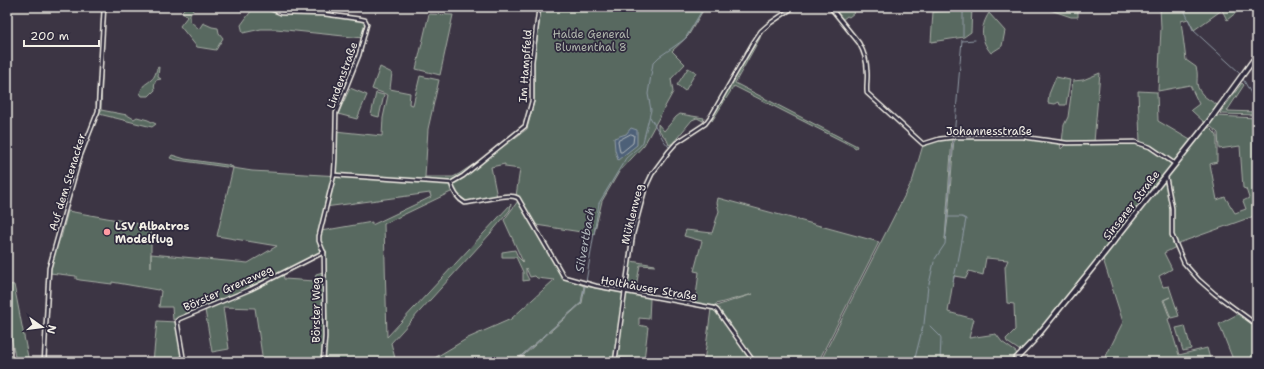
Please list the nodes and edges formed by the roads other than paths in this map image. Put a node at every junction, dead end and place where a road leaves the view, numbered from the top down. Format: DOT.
graph roads {
  1 [pos="104,7"];
  2 [pos="266,7"];
  3 [pos="539,7"];
  4 [pos="794,7"];
  5 [pos="830,7"];
  6 [pos="1257,55"];
  7 [pos="1175,164"];
  8 [pos="334,175"];
  9 [pos="1165,176"];
  10 [pos="451,183"];
  11 [pos="324,252"];
  12 [pos="324,258"];
  13 [pos="625,292"];
  14 [pos="1257,325"];
  15 [pos="44,362"];
  16 [pos="184,362"];
  17 [pos="324,362"];
  18 [pos="615,362"];
  19 [pos="754,362"];
  20 [pos="1013,362"];
  1 -- 15 [label="street, Auf dem Stenacker"];
  2 -- 8 [label="street, Lindenstraße"];
  3 -- 10 [label="street, Im Hampffeld"];
  4 -- 13 [label="street, Mühlenweg"];
  5 -- 7 [label="street, Johannesstraße"];
  6 -- 7 [label="main road, Sinsener Straße"];
  7 -- 9 [label="main road, Sinsener Straße"];
  8 -- 10 [label="street"];
  8 -- 11 [label="street, Lindenstraße"];
  9 -- 14 [label="street"];
  9 -- 20 [label="main road, Sinsener Straße"];
  10 -- 13 [label="street, Holthäuser Straße"];
  11 -- 12 [label="street, Lindenstraße"];
  11 -- 16 [label="street, Börster Grenzweg"];
  12 -- 17 [label="street, Börster Weg"];
  13 -- 18 [label="street, Mühlenweg"];
  13 -- 19 [label="street, Holthäuser Straße"];
}
